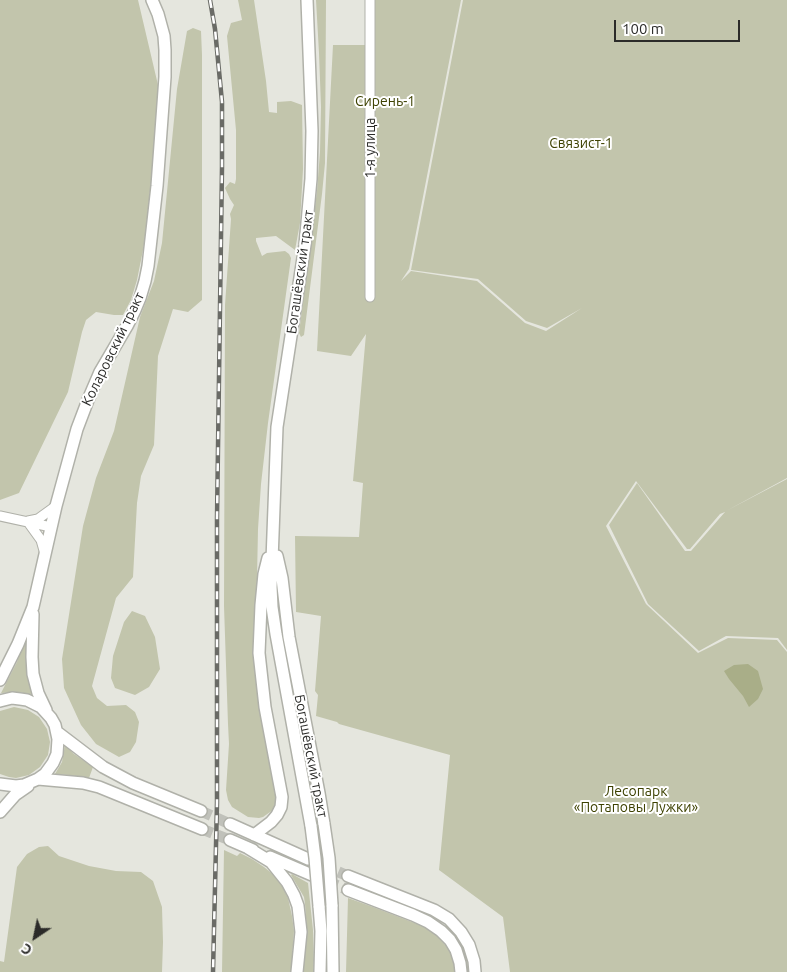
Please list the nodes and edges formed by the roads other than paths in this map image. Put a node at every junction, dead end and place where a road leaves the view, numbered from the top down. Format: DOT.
graph roads {
  1 [pos="152,0"];
  2 [pos="307,0"];
  3 [pos="370,0"];
  4 [pos="370,297"];
  5 [pos="56,506"];
  6 [pos="0,516"];
  7 [pos="28,522"];
  8 [pos="51,527"];
  9 [pos="274,542"];
  10 [pos="45,554"];
  11 [pos="33,607"];
  12 [pos="0,680"];
  13 [pos="0,701"];
  14 [pos="46,712"];
  15 [pos="57,732"];
  16 [pos="35,781"];
  17 [pos="0,784"];
  18 [pos="201,811"];
  19 [pos="0,812"];
  20 [pos="230,824"];
  21 [pos="202,829"];
  22 [pos="254,835"];
  23 [pos="230,840"];
  24 [pos="248,848"];
  25 [pos="308,859"];
  26 [pos="312,875"];
  27 [pos="348,876"];
  28 [pos="348,890"];
  29 [pos="334,932"];
  30 [pos="297,972"];
  31 [pos="320,972"];
  32 [pos="333,972"];
  33 [pos="339,972"];
  34 [pos="461,972"];
  35 [pos="475,972"];
  1 -- 5 [label="main road, Коларовский тракт"];
  2 -- 9 [label="main road, Богашёвский тракт"];
  3 -- 4 [label="street, 1-я улица"];
  5 -- 7 [label="street"];
  5 -- 8 [label="main road, Коларовский тракт"];
  6 -- 7 [label="street"];
  7 -- 8 [label="street"];
  7 -- 10 [label="street"];
  8 -- 10 [label="main road, Коларовский тракт"];
  9 -- 22 [label="main road"];
  9 -- 29 [label="main road, Богашёвский тракт, bridge"];
  9 -- 31 [label="main road, Богашёвский тракт, bridge"];
  10 -- 11 [label="main road, Коларовский тракт"];
  11 -- 12 [label="main road"];
  11 -- 14 [label="main road"];
  13 -- 14 [label="main road"];
  14 -- 15 [label="main road"];
  15 -- 16 [label="main road"];
  15 -- 18 [label="main road"];
  16 -- 17 [label="main road"];
  16 -- 19 [label="main road"];
  16 -- 21 [label="main road"];
  20 -- 22 [label="main road"];
  22 -- 25 [label="main road"];
  23 -- 24 [label="main road"];
  24 -- 26 [label="main road"];
  24 -- 30 [label="main road"];
  27 -- 35 [label="main road"];
  28 -- 34 [label="main road"];
  29 -- 32 [label="main road, Богашёвский тракт"];
  29 -- 33 [label="main road"];
}
